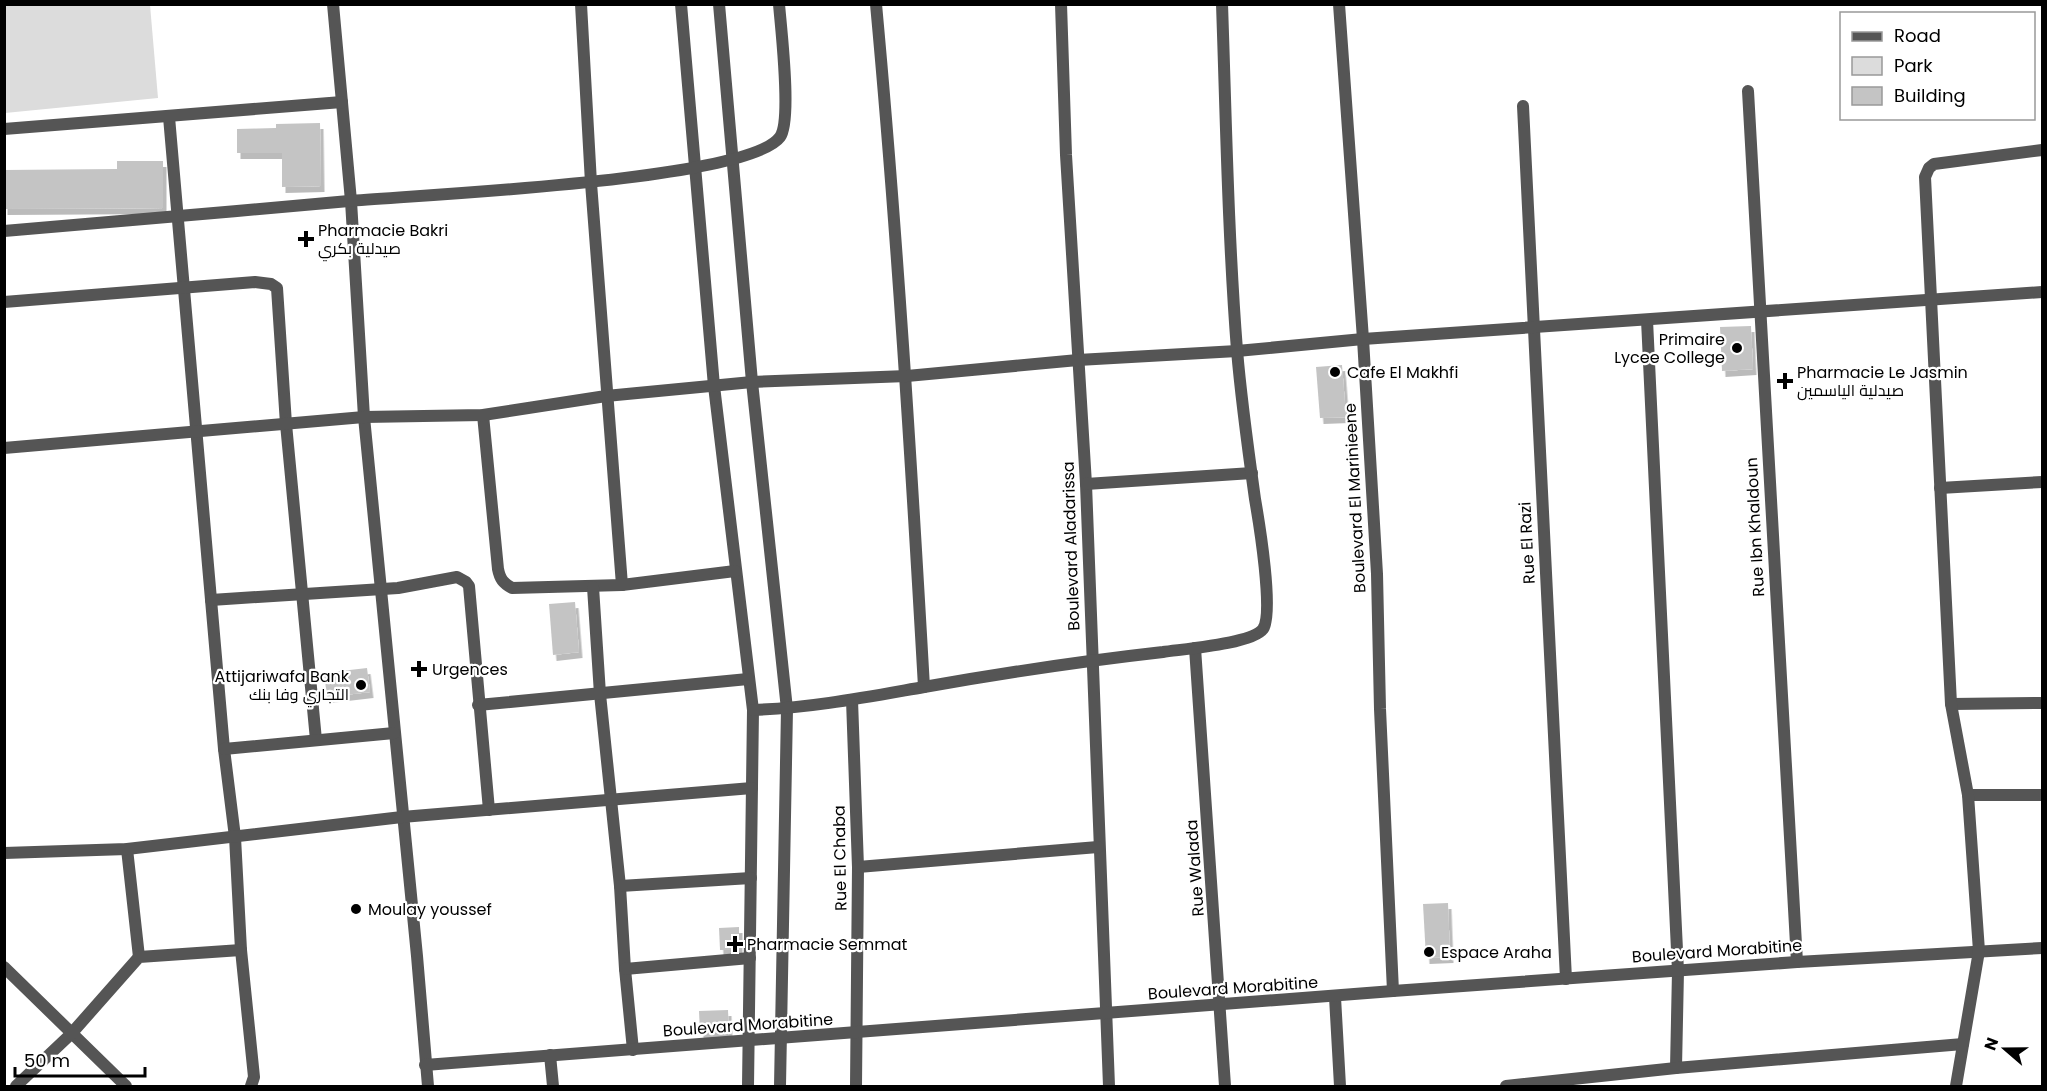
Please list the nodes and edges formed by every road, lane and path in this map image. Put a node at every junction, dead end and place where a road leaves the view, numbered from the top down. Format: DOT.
graph roads {
  1 [pos="333,4"];
  2 [pos="581,4"];
  3 [pos="681,4"];
  4 [pos="719,4"];
  5 [pos="779,4"];
  6 [pos="876,4"];
  7 [pos="1061,4"];
  8 [pos="1222,4"];
  9 [pos="1339,4"];
  10 [pos="1748,91"];
  11 [pos="342,102"];
  12 [pos="1523,106"];
  13 [pos="169,117"];
  14 [pos="4,129"];
  15 [pos="2043,150"];
  16 [pos="732,160"];
  17 [pos="696,167"];
  18 [pos="591,183"];
  19 [pos="351,201"];
  20 [pos="178,217"];
  21 [pos="4,231"];
  22 [pos="184,286"];
  23 [pos="2043,292"];
  24 [pos="1930,300"];
  25 [pos="4,302"];
  26 [pos="1760,312"];
  27 [pos="1647,320"];
  28 [pos="1532,328"];
  29 [pos="1363,339"];
  30 [pos="1237,351"];
  31 [pos="1077,360"];
  32 [pos="907,376"];
  33 [pos="752,382"];
  34 [pos="714,386"];
  35 [pos="606,396"];
  36 [pos="483,415"];
  37 [pos="364,417"];
  38 [pos="286,424"];
  39 [pos="196,432"];
  40 [pos="4,448"];
  41 [pos="1252,473"];
  42 [pos="2043,482"];
  43 [pos="1086,484"];
  44 [pos="1940,488"];
  45 [pos="735,571"];
  46 [pos="622,585"];
  47 [pos="593,587"];
  48 [pos="380,589"];
  49 [pos="302,594"];
  50 [pos="211,600"];
  51 [pos="1195,648"];
  52 [pos="1093,660"];
  53 [pos="748,680"];
  54 [pos="924,687"];
  55 [pos="600,694"];
  56 [pos="852,700"];
  57 [pos="2043,703"];
  58 [pos="1951,704"];
  59 [pos="478,705"];
  60 [pos="787,709"];
  61 [pos="753,710"];
  62 [pos="394,733"];
  63 [pos="316,741"];
  64 [pos="224,749"];
  65 [pos="752,788"];
  66 [pos="1968,795"];
  67 [pos="2043,795"];
  68 [pos="611,799"];
  69 [pos="489,810"];
  70 [pos="402,817"];
  71 [pos="235,837"];
  72 [pos="1098,847"];
  73 [pos="127,849"];
  74 [pos="4,853"];
  75 [pos="858,867"];
  76 [pos="751,878"];
  77 [pos="620,886"];
  78 [pos="2043,948"];
  79 [pos="241,950"];
  80 [pos="1978,951"];
  81 [pos="139,957"];
  82 [pos="750,958"];
  83 [pos="1797,962"];
  84 [pos="4,967"];
  85 [pos="625,969"];
  86 [pos="1678,971"];
  87 [pos="1566,979"];
  88 [pos="1393,991"];
  89 [pos="1335,997"];
  90 [pos="1221,1005"];
  91 [pos="1105,1014"];
  92 [pos="856,1033"];
  93 [pos="72,1034"];
  94 [pos="781,1038"];
  95 [pos="749,1040"];
  96 [pos="1963,1044"];
  97 [pos="633,1050"];
  98 [pos="550,1055"];
  99 [pos="425,1065"];
  100 [pos="1676,1068"];
  101 [pos="16,1086"];
  102 [pos="126,1086"];
  103 [pos="251,1086"];
  104 [pos="428,1086"];
  105 [pos="553,1086"];
  106 [pos="748,1086"];
  107 [pos="780,1086"];
  108 [pos="856,1086"];
  109 [pos="1109,1086"];
  110 [pos="1225,1086"];
  111 [pos="1340,1086"];
  112 [pos="1506,1086"];
  113 [pos="1956,1086"];
  1 -- 11 [label="street"];
  2 -- 18 [label="street"];
  3 -- 17 [label="street"];
  4 -- 16 [label="street"];
  5 -- 16 [label="street"];
  6 -- 32 [label="street"];
  7 -- 31 [label="street, Boulevard Aladarissa"];
  8 -- 30 [label="street"];
  9 -- 29 [label="street, Boulevard El Marinieene"];
  10 -- 26 [label="street, Rue Ibn Khaldoun"];
  11 -- 13 [label="street"];
  11 -- 19 [label="street"];
  12 -- 28 [label="street, Rue El Razi"];
  13 -- 14 [label="street"];
  13 -- 20 [label="street"];
  15 -- 24 [label="street"];
  16 -- 17 [label="street"];
  16 -- 33 [label="street"];
  17 -- 18 [label="street"];
  17 -- 34 [label="street"];
  18 -- 19 [label="street"];
  18 -- 35 [label="street"];
  19 -- 20 [label="street"];
  19 -- 37 [label="street"];
  20 -- 21 [label="street"];
  20 -- 22 [label="street"];
  22 -- 25 [label="street"];
  22 -- 38 [label="street"];
  22 -- 39 [label="street"];
  23 -- 24 [label="street"];
  24 -- 26 [label="street"];
  24 -- 44 [label="street"];
  26 -- 27 [label="street"];
  26 -- 83 [label="street, Rue Ibn Khaldoun"];
  27 -- 28 [label="street"];
  27 -- 86 [label="street"];
  28 -- 29 [label="street"];
  28 -- 87 [label="street, Rue El Razi"];
  29 -- 30 [label="street"];
  29 -- 88 [label="street, Boulevard El Marinieene"];
  30 -- 31 [label="street"];
  30 -- 41 [label="street"];
  31 -- 32 [label="street"];
  31 -- 43 [label="street, Boulevard Aladarissa"];
  32 -- 33 [label="street"];
  32 -- 54 [label="street"];
  33 -- 34 [label="street"];
  33 -- 60 [label="street"];
  34 -- 35 [label="street"];
  34 -- 45 [label="street"];
  35 -- 36 [label="street"];
  35 -- 46 [label="street"];
  36 -- 37 [label="street"];
  36 -- 47 [label="street"];
  37 -- 38 [label="street"];
  37 -- 48 [label="street"];
  38 -- 39 [label="street"];
  38 -- 49 [label="street"];
  39 -- 40 [label="street"];
  39 -- 50 [label="street"];
  41 -- 43 [label="street"];
  41 -- 51 [label="street"];
  42 -- 44 [label="street"];
  43 -- 52 [label="street, Boulevard Aladarissa"];
  44 -- 58 [label="street"];
  45 -- 46 [label="street"];
  45 -- 53 [label="street"];
  46 -- 47 [label="street"];
  47 -- 55 [label="street"];
  48 -- 49 [label="street"];
  48 -- 59 [label="street"];
  48 -- 62 [label="street"];
  49 -- 50 [label="street"];
  49 -- 63 [label="street"];
  50 -- 64 [label="street"];
  51 -- 52 [label="street"];
  51 -- 90 [label="street, Rue Walada"];
  52 -- 54 [label="street"];
  52 -- 72 [label="street, Boulevard Aladarissa"];
  53 -- 55 [label="street"];
  53 -- 61 [label="street"];
  54 -- 56 [label="street"];
  55 -- 59 [label="street"];
  55 -- 68 [label="street"];
  56 -- 60 [label="street"];
  56 -- 75 [label="street, Rue El Chaba"];
  57 -- 58 [label="street"];
  58 -- 66 [label="street"];
  59 -- 69 [label="street"];
  60 -- 61 [label="street"];
  60 -- 94 [label="street"];
  61 -- 65 [label="street"];
  62 -- 63 [label="street"];
  62 -- 70 [label="street"];
  63 -- 64 [label="street"];
  64 -- 71 [label="street"];
  65 -- 68 [label="street"];
  65 -- 76 [label="street"];
  66 -- 67 [label="street"];
  66 -- 80 [label="street"];
  68 -- 69 [label="street"];
  68 -- 77 [label="street"];
  69 -- 70 [label="street"];
  70 -- 71 [label="street"];
  70 -- 99 [label="street"];
  71 -- 73 [label="street"];
  71 -- 79 [label="street"];
  72 -- 75 [label="street"];
  72 -- 91 [label="street, Boulevard Aladarissa"];
  73 -- 74 [label="street"];
  73 -- 81 [label="street"];
  75 -- 92 [label="street, Rue El Chaba"];
  76 -- 77 [label="street"];
  76 -- 82 [label="street"];
  77 -- 85 [label="street"];
  78 -- 80 [label="street, Boulevard Morabitine"];
  79 -- 81 [label="street"];
  79 -- 103 [label="street"];
  80 -- 83 [label="street, Boulevard Morabitine"];
  80 -- 96 [label="street"];
  81 -- 93 [label="street"];
  82 -- 85 [label="street"];
  82 -- 95 [label="street"];
  83 -- 86 [label="street, Boulevard Morabitine"];
  84 -- 93 [label="street"];
  85 -- 97 [label="street"];
  86 -- 87 [label="street, Boulevard Morabitine"];
  86 -- 100 [label="street"];
  87 -- 88 [label="street, Boulevard Morabitine"];
  88 -- 89 [label="street, Boulevard Morabitine"];
  89 -- 90 [label="street, Boulevard Morabitine"];
  89 -- 111 [label="street"];
  90 -- 91 [label="street, Boulevard Morabitine"];
  90 -- 110 [label="street, Rue Walada"];
  91 -- 92 [label="street, Boulevard Morabitine"];
  91 -- 109 [label="street, Boulevard Aladarissa"];
  92 -- 94 [label="street, Boulevard Morabitine"];
  92 -- 108 [label="street, Rue El Chaba"];
  93 -- 101 [label="street"];
  93 -- 102 [label="street"];
  94 -- 95 [label="street, Boulevard Morabitine"];
  94 -- 107 [label="street"];
  95 -- 97 [label="street, Boulevard Morabitine"];
  95 -- 106 [label="street"];
  96 -- 100 [label="street"];
  96 -- 113 [label="street"];
  97 -- 98 [label="street, Boulevard Morabitine"];
  98 -- 99 [label="street, Boulevard Morabitine"];
  98 -- 105 [label="street"];
  99 -- 104 [label="street"];
  100 -- 112 [label="street"];
}
